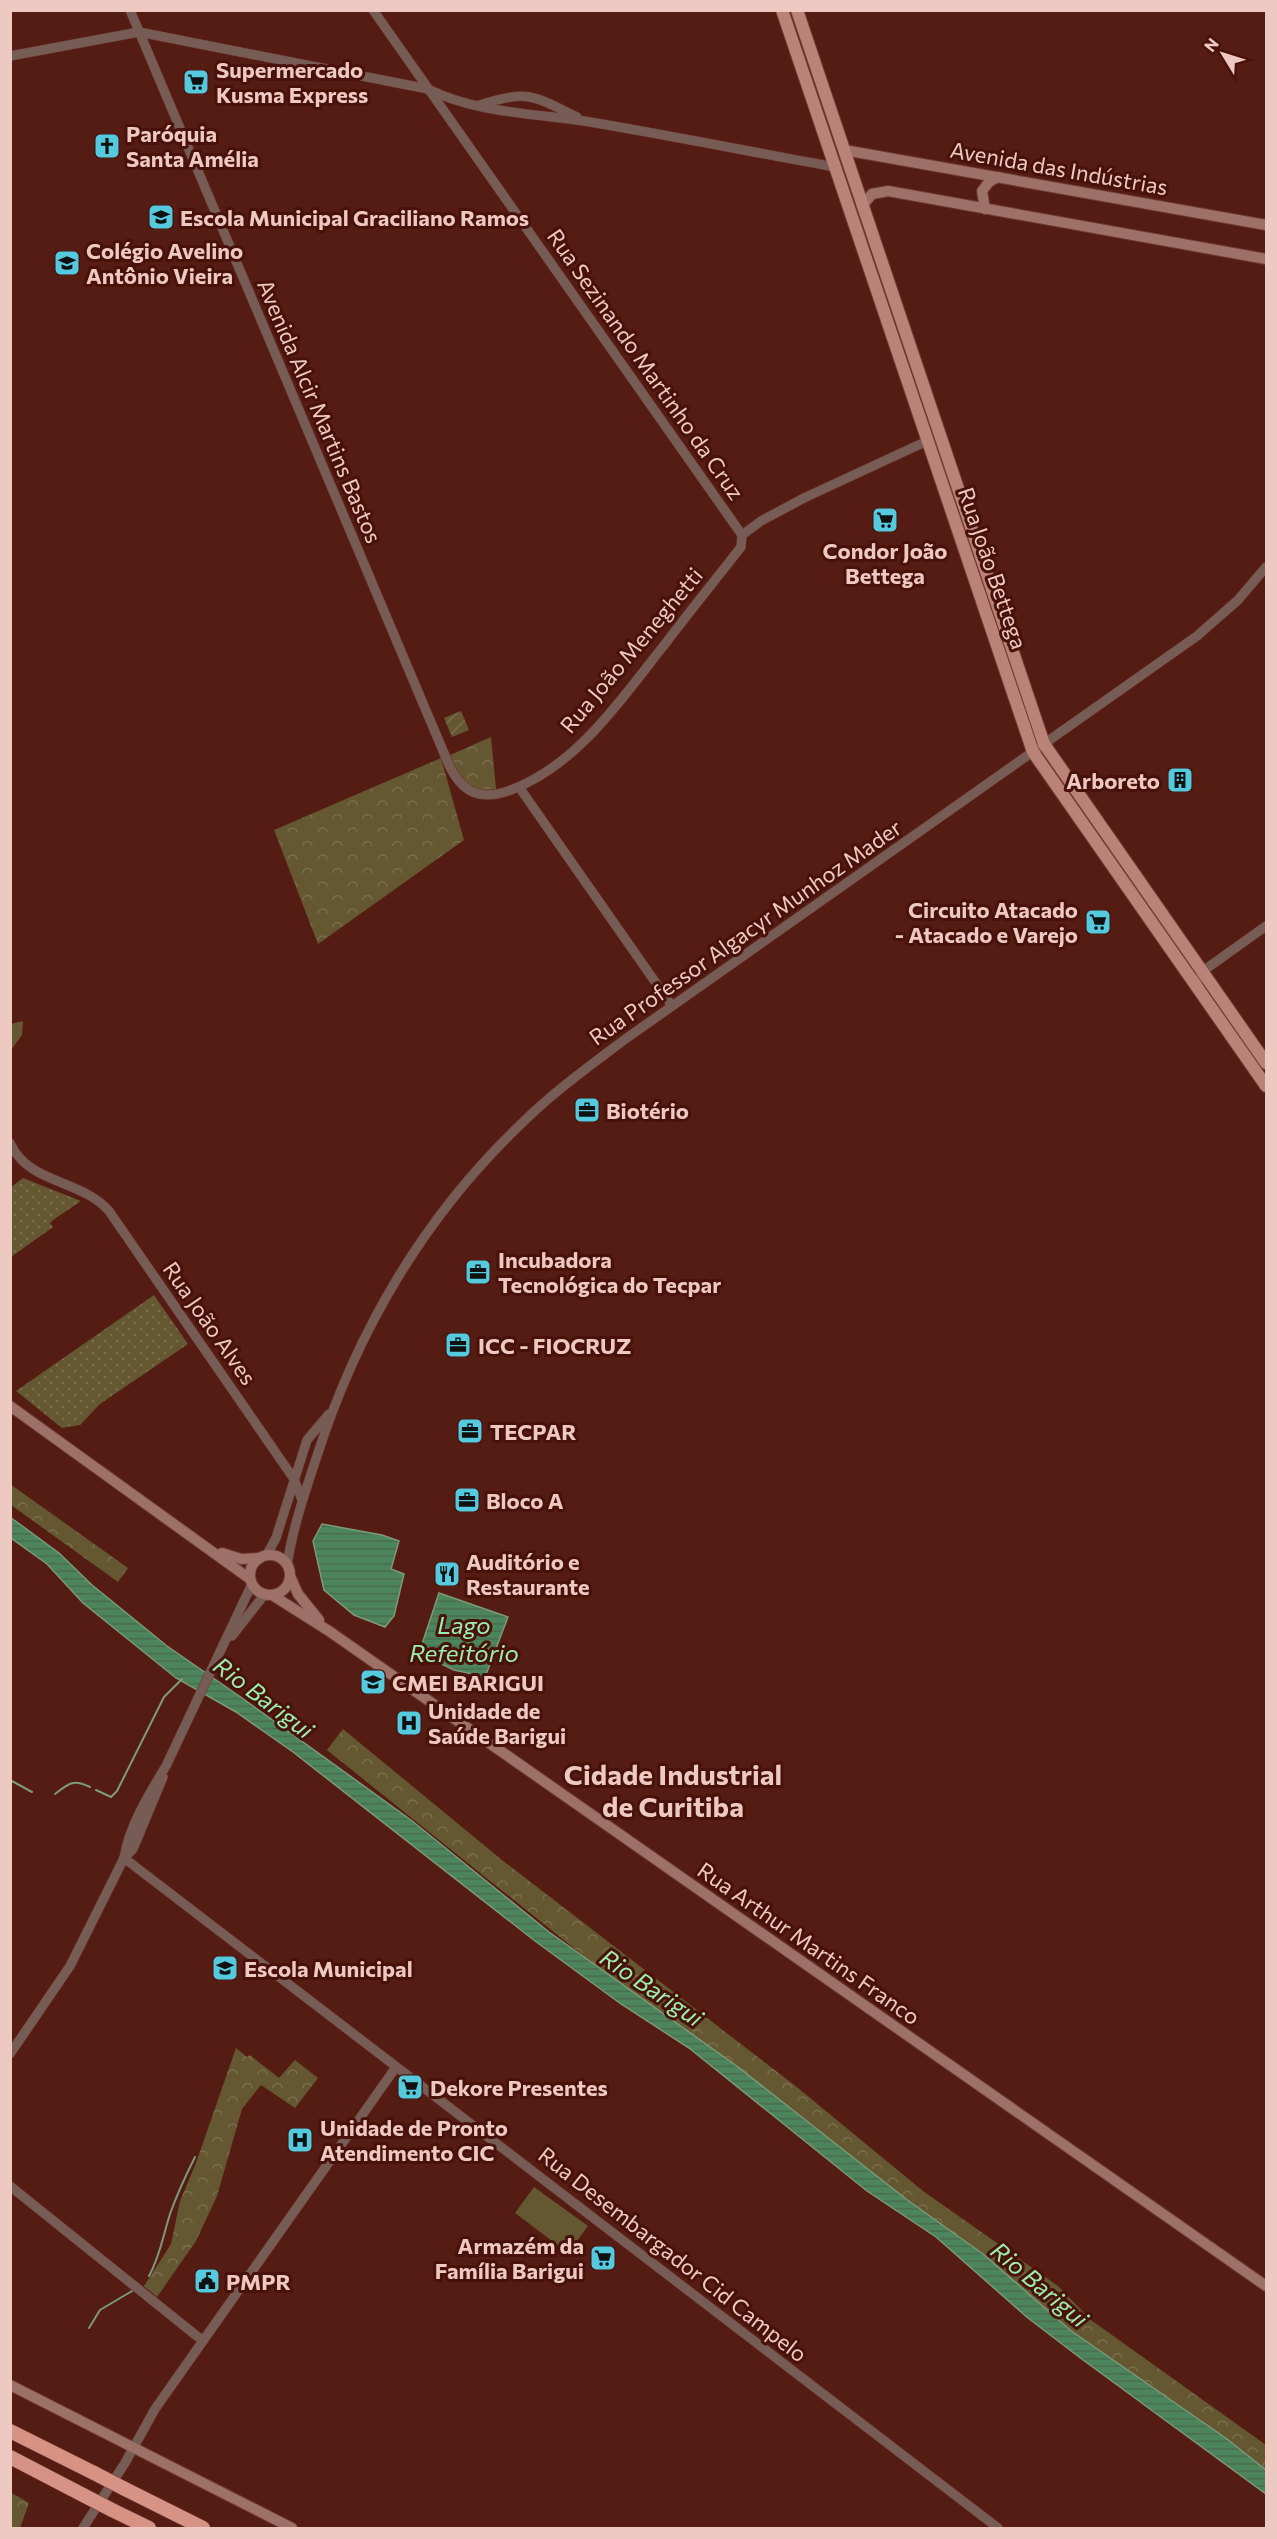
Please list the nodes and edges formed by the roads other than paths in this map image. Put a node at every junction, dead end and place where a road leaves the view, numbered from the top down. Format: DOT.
graph roads {
  1 [pos="130,10"];
  2 [pos="373,10"];
  3 [pos="782,10"];
  4 [pos="797,10"];
  5 [pos="139,32"];
  6 [pos="10,56"];
  7 [pos="428,88"];
  8 [pos="478,105"];
  9 [pos="586,122"];
  10 [pos="835,123"];
  11 [pos="822,127"];
  12 [pos="844,150"];
  13 [pos="835,167"];
  14 [pos="998,177"];
  15 [pos="863,205"];
  16 [pos="985,208"];
  17 [pos="1266,225"];
  18 [pos="1266,259"];
  19 [pos="886,275"];
  20 [pos="873,280"];
  21 [pos="928,422"];
  22 [pos="927,441"];
  23 [pos="950,466"];
  24 [pos="938,471"];
  25 [pos="742,535"];
  26 [pos="1266,567"];
  27 [pos="1044,744"];
  28 [pos="1033,752"];
  29 [pos="519,787"];
  30 [pos="467,791"];
  31 [pos="1266,926"];
  32 [pos="1203,971"];
  33 [pos="1196,986"];
  34 [pos="672,1006"];
  35 [pos="1266,1062"];
  36 [pos="1266,1086"];
  37 [pos="10,1143"];
  38 [pos="10,1406"];
  39 [pos="333,1410"];
  40 [pos="294,1479"];
  41 [pos="302,1501"];
  42 [pos="213,1550"];
  43 [pos="263,1557"];
  44 [pos="289,1570"];
  45 [pos="251,1582"];
  46 [pos="268,1595"];
  47 [pos="329,1631"];
  48 [pos="222,1650"];
  49 [pos="124,1858"];
  50 [pos="10,2054"];
  51 [pos="396,2067"];
  52 [pos="10,2186"];
  53 [pos="1266,2286"];
  54 [pos="203,2341"];
  55 [pos="10,2385"];
  56 [pos="10,2431"];
  57 [pos="132,2446"];
  58 [pos="10,2457"];
  59 [pos="83,2529"];
  60 [pos="149,2529"];
  61 [pos="203,2529"];
  62 [pos="292,2529"];
  63 [pos="998,2529"];
  1 -- 5 [label="street, Avenida Alcir Martins Bastos"];
  2 -- 7 [label="street, Rua Sezinando Martinho da Cruz"];
  3 -- 11 [label="main road, Rua João Bettega"];
  4 -- 10 [label="main road, Rua João Bettega"];
  5 -- 6 [label="street"];
  5 -- 7 [label="street"];
  5 -- 30 [label="street, Avenida Alcir Martins Bastos"];
  7 -- 8 [label="street"];
  7 -- 25 [label="street, Rua Sezinando Martinho da Cruz"];
  8 -- 9 [label="street"];
  8 -- 9 [label="street"];
  9 -- 13 [label="street"];
  10 -- 11 [label="main road"];
  10 -- 12 [label="main road, Rua João Bettega"];
  11 -- 13 [label="main road, Rua João Bettega"];
  12 -- 14 [label="main road, Avenida das Indústrias"];
  12 -- 15 [label="main road, Rua João Bettega"];
  13 -- 20 [label="main road, Rua João Bettega"];
  14 -- 16 [label="main road"];
  14 -- 17 [label="main road, Avenida das Indústrias"];
  15 -- 16 [label="main road"];
  15 -- 19 [label="main road, Rua João Bettega"];
  16 -- 18 [label="main road"];
  19 -- 20 [label="main road"];
  19 -- 21 [label="main road, Rua João Bettega"];
  20 -- 21 [label="main road, Rua João Bettega"];
  21 -- 22 [label="main road, Rua João Bettega"];
  21 -- 23 [label="main road, Rua João Bettega"];
  22 -- 24 [label="main road, Rua João Bettega"];
  22 -- 25 [label="street"];
  23 -- 24 [label="main road"];
  23 -- 27 [label="main road, Rua João Bettega"];
  24 -- 28 [label="main road, Rua João Bettega"];
  25 -- 29 [label="street, Rua João Meneghetti"];
  26 -- 27 [label="street, Rua Professor Algacyr Munhoz Mader"];
  27 -- 28 [label="street, Rua Professor Algacyr Munhoz Mader"];
  27 -- 32 [label="main road, Rua João Bettega"];
  28 -- 33 [label="main road, Rua João Bettega"];
  28 -- 34 [label="street, Rua Professor Algacyr Munhoz Mader"];
  29 -- 30 [label="street, Rua João Meneghetti"];
  29 -- 34 [label="street"];
  31 -- 32 [label="street"];
  32 -- 33 [label="street"];
  32 -- 35 [label="main road, Rua João Bettega"];
  33 -- 36 [label="main road, Rua João Bettega"];
  34 -- 39 [label="street, Rua Professor Algacyr Munhoz Mader"];
  37 -- 40 [label="street, Rua João Alves"];
  38 -- 42 [label="main road"];
  39 -- 40 [label="street, Rua Professor Algacyr Munhoz Mader"];
  39 -- 41 [label="street, Rua Professor Algacyr Munhoz Mader"];
  40 -- 41 [label="street, Rua João Alves"];
  40 -- 43 [label="street, Rua Professor Algacyr Munhoz Mader"];
  41 -- 44 [label="street, Rua Professor Algacyr Munhoz Mader"];
  42 -- 43 [label="main road"];
  42 -- 45 [label="main road"];
  43 -- 44 [label="main road"];
  43 -- 45 [label="main road"];
  44 -- 46 [label="main road"];
  44 -- 47 [label="main road, Rua Arthur Martins Franco"];
  45 -- 46 [label="main road"];
  45 -- 48 [label="street"];
  46 -- 47 [label="main road, Rua Arthur Martins Franco"];
  46 -- 48 [label="street"];
  47 -- 53 [label="main road, Rua Arthur Martins Franco"];
  48 -- 49 [label="street"];
  49 -- 50 [label="street"];
  49 -- 51 [label="street, Rua Desembargador Cid Campelo"];
  51 -- 54 [label="street"];
  51 -- 63 [label="street, Rua Desembargador Cid Campelo"];
  52 -- 54 [label="street"];
  54 -- 57 [label="street"];
  55 -- 57 [label="main road"];
  56 -- 61 [label="highway, bridge"];
  57 -- 59 [label="street"];
  57 -- 62 [label="main road"];
  58 -- 60 [label="highway, bridge"];
}
